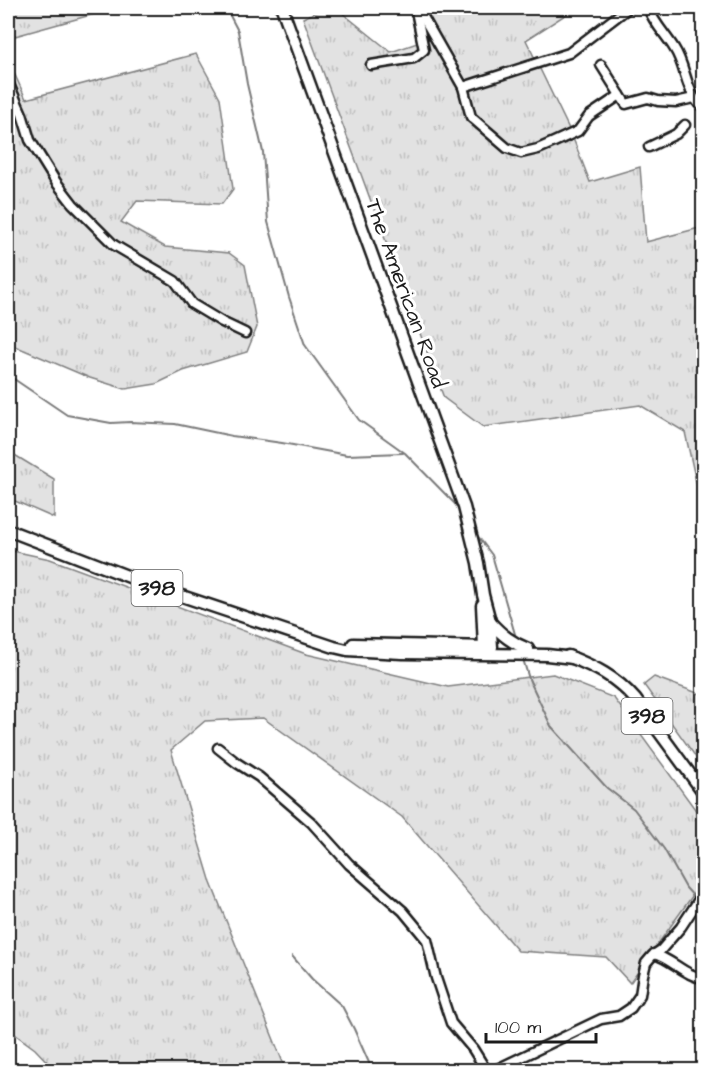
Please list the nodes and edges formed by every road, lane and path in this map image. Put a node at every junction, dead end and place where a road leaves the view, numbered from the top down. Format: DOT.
graph roads {
  1 [pos="282,8"];
  2 [pos="418,8"];
  3 [pos="628,8"];
  4 [pos="648,8"];
  5 [pos="371,64"];
  6 [pos="601,65"];
  7 [pos="8,82"];
  8 [pos="463,87"];
  9 [pos="620,95"];
  10 [pos="694,98"];
  11 [pos="704,108"];
  12 [pos="685,125"];
  13 [pos="649,147"];
  14 [pos="244,333"];
  15 [pos="8,530"];
  16 [pos="486,623"];
  17 [pos="310,639"];
  18 [pos="457,646"];
  19 [pos="528,649"];
  20 [pos="488,650"];
  21 [pos="573,658"];
  22 [pos="218,748"];
  23 [pos="704,793"];
  24 [pos="704,892"];
  25 [pos="654,954"];
  26 [pos="704,978"];
  27 [pos="486,1071"];
  28 [pos="495,1071"];
  1 -- 16 [label="main road, The American Road"];
  2 -- 5 [label="street"];
  2 -- 8 [label="street"];
  3 -- 8 [label="street"];
  4 -- 10 [label="street"];
  6 -- 9 [label="street"];
  7 -- 14 [label="street"];
  8 -- 9 [label="street"];
  9 -- 10 [label="street"];
  10 -- 11 [label="street"];
  12 -- 13 [label="street"];
  15 -- 17 [label="main road, 398"];
  16 -- 18 [label="main road"];
  16 -- 19 [label="main road"];
  16 -- 20 [label="main road, The American Road"];
  17 -- 18 [label="main road, 398"];
  17 -- 20 [label="main road, 398"];
  18 -- 20 [label="main road, 398"];
  19 -- 20 [label="main road, 398"];
  19 -- 21 [label="main road, 398"];
  20 -- 21 [label="main road, 398"];
  21 -- 23 [label="main road, 398"];
  22 -- 27 [label="street"];
  24 -- 25 [label="street"];
  25 -- 26 [label="street"];
  25 -- 28 [label="street"];
}
